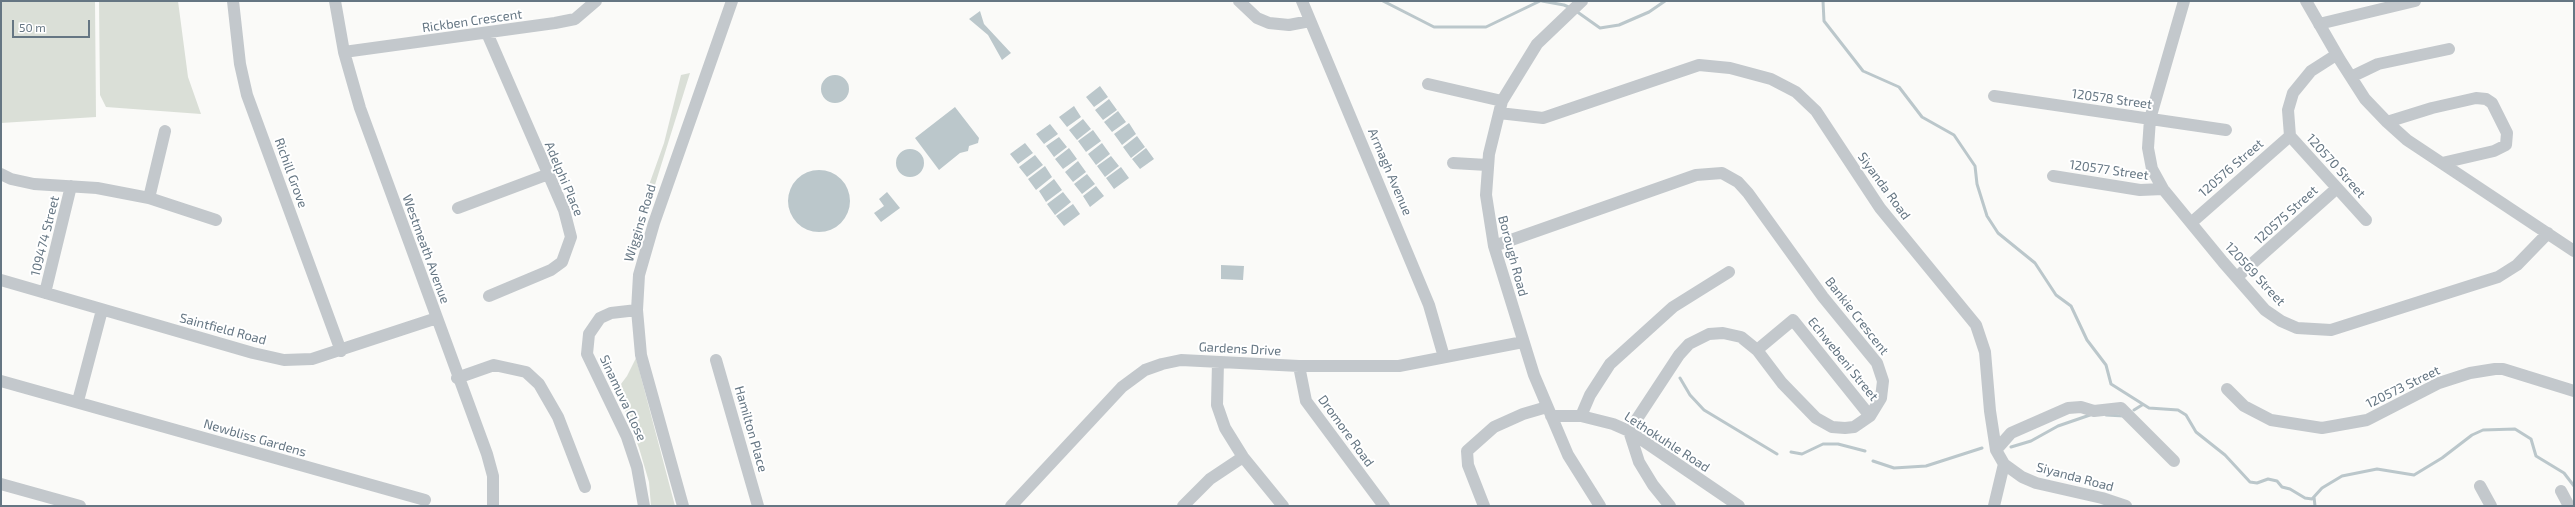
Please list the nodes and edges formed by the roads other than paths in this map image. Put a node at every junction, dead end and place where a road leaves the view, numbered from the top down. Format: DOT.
graph roads {
  1 [pos="232,1"];
  2 [pos="335,1"];
  3 [pos="596,1"];
  4 [pos="732,1"];
  5 [pos="1238,1"];
  6 [pos="1302,1"];
  7 [pos="1582,1"];
  8 [pos="2184,1"];
  9 [pos="2306,1"];
  10 [pos="2415,1"];
  11 [pos="1310,20"];
  12 [pos="2319,24"];
  13 [pos="487,33"];
  14 [pos="2449,49"];
  15 [pos="344,52"];
  16 [pos="2336,54"];
  17 [pos="2351,76"];
  18 [pos="1428,84"];
  19 [pos="1994,96"];
  20 [pos="1502,101"];
  21 [pos="1498,113"];
  22 [pos="2150,119"];
  23 [pos="2387,122"];
  24 [pos="2226,130"];
  25 [pos="165,131"];
  26 [pos="2290,136"];
  27 [pos="1453,162"];
  28 [pos="2442,163"];
  29 [pos="1487,165"];
  30 [pos="1,174"];
  31 [pos="546,175"];
  32 [pos="2052,176"];
  33 [pos="71,186"];
  34 [pos="2163,189"];
  35 [pos="2336,189"];
  36 [pos="149,198"];
  37 [pos="458,208"];
  38 [pos="216,220"];
  39 [pos="2366,220"];
  40 [pos="2191,223"];
  41 [pos="2548,233"];
  42 [pos="1494,246"];
  43 [pos="2574,250"];
  44 [pos="1729,272"];
  45 [pos="2237,277"];
  46 [pos="1,280"];
  47 [pos="45,293"];
  48 [pos="489,296"];
  49 [pos="102,310"];
  50 [pos="637,310"];
  51 [pos="437,318"];
  52 [pos="1523,342"];
  53 [pos="1757,350"];
  54 [pos="341,351"];
  55 [pos="1444,357"];
  56 [pos="716,360"];
  57 [pos="1218,362"];
  58 [pos="1299,366"];
  59 [pos="457,378"];
  60 [pos="1,380"];
  61 [pos="2228,389"];
  62 [pos="2574,390"];
  63 [pos="78,401"];
  64 [pos="1549,412"];
  65 [pos="1581,416"];
  66 [pos="1870,416"];
  67 [pos="1629,431"];
  68 [pos="1996,450"];
  69 [pos="1243,457"];
  70 [pos="2174,461"];
  71 [pos="2004,464"];
  72 [pos="1,484"];
  73 [pos="2480,486"];
  74 [pos="585,487"];
  75 [pos="2561,491"];
  76 [pos="425,500"];
  77 [pos="495,505"];
  78 [pos="80,506"];
  79 [pos="644,506"];
  80 [pos="683,506"];
  81 [pos="758,506"];
  82 [pos="1011,506"];
  83 [pos="1183,506"];
  84 [pos="1283,506"];
  85 [pos="1384,506"];
  86 [pos="1484,506"];
  87 [pos="1600,506"];
  88 [pos="1670,506"];
  89 [pos="1739,506"];
  90 [pos="1994,506"];
  91 [pos="2126,506"];
  92 [pos="2491,506"];
  93 [pos="2569,506"];
  1 -- 54 [label="street, Richill Grove"];
  2 -- 15 [label="street, Westmeath Avenue"];
  3 -- 13 [label="street, Rickben Crescent"];
  4 -- 50 [label="street, Wiggins Road"];
  5 -- 11 [label="street"];
  6 -- 11 [label="street, Armagh Avenue"];
  7 -- 20 [label="street, Borough Road"];
  8 -- 22 [label="street, 120569 Street"];
  9 -- 12 [label="street"];
  10 -- 12 [label="street"];
  11 -- 55 [label="street, Armagh Avenue"];
  12 -- 16 [label="street"];
  13 -- 15 [label="street, Rickben Crescent"];
  13 -- 31 [label="street, Adelphi Place"];
  14 -- 17 [label="street"];
  15 -- 51 [label="street, Westmeath Avenue"];
  16 -- 17 [label="street"];
  16 -- 26 [label="street, 120570 Street"];
  17 -- 23 [label="street"];
  18 -- 20 [label="street"];
  19 -- 22 [label="street, 120578 Street"];
  20 -- 21 [label="street, Borough Road"];
  21 -- 29 [label="street, Borough Road"];
  21 -- 68 [label="street, Siyanda Road"];
  22 -- 24 [label="street, 120578 Street"];
  22 -- 34 [label="street, 120569 Street"];
  23 -- 28 [label="street"];
  23 -- 28 [label="street"];
  25 -- 36 [label="street"];
  26 -- 35 [label="street, 120570 Street"];
  26 -- 40 [label="street, 120576 Street"];
  27 -- 29 [label="street"];
  28 -- 41 [label="street"];
  29 -- 42 [label="street, Borough Road"];
  30 -- 33 [label="street, 109474 Street"];
  31 -- 37 [label="street"];
  31 -- 48 [label="street, Adelphi Place"];
  32 -- 34 [label="street, 120577 Street"];
  33 -- 36 [label="street, 109474 Street"];
  33 -- 47 [label="street, 109474 Street"];
  34 -- 40 [label="street, 120569 Street"];
  35 -- 39 [label="street, 120570 Street"];
  35 -- 45 [label="street, 120575 Street"];
  36 -- 38 [label="street, 109474 Street"];
  40 -- 45 [label="street, 120569 Street"];
  41 -- 43 [label="street"];
  41 -- 45 [label="street, 120569 Street"];
  42 -- 52 [label="street, Borough Road"];
  42 -- 66 [label="street, Bankie Crescent"];
  44 -- 65 [label="street"];
  46 -- 47 [label="street, Saintfield Road"];
  47 -- 49 [label="street, Saintfield Road"];
  49 -- 54 [label="street, Saintfield Road"];
  49 -- 63 [label="street"];
  50 -- 79 [label="street, Sinamuva Close"];
  50 -- 80 [label="street, Wiggins Road"];
  51 -- 54 [label="street, Saintfield Road"];
  51 -- 59 [label="street, Westmeath Avenue"];
  52 -- 55 [label="street, Gardens Drive"];
  52 -- 64 [label="street, Borough Road"];
  53 -- 66 [label="street, Bankie Crescent"];
  53 -- 66 [label="street, Echwebeni Street"];
  53 -- 67 [label="street, Bankie Crescent"];
  55 -- 58 [label="street, Gardens Drive"];
  56 -- 81 [label="street, Hamilton Place"];
  57 -- 58 [label="street, Gardens Drive"];
  57 -- 69 [label="street"];
  57 -- 82 [label="street, Gardens Drive"];
  58 -- 85 [label="street, Dromore Road"];
  59 -- 74 [label="street"];
  59 -- 77 [label="street, Westmeath Avenue"];
  60 -- 63 [label="street, Newbliss Gardens"];
  61 -- 62 [label="street, 120573 Street"];
  63 -- 76 [label="street, Newbliss Gardens"];
  64 -- 65 [label="street, Lethokuhle Road"];
  64 -- 86 [label="street, Lethokuhle Road"];
  64 -- 87 [label="street, Borough Road"];
  65 -- 67 [label="street, Lethokuhle Road"];
  67 -- 88 [label="street"];
  67 -- 89 [label="street, Lethokuhle Road"];
  68 -- 70 [label="street"];
  68 -- 71 [label="street, Siyanda Road"];
  69 -- 83 [label="street"];
  69 -- 84 [label="street"];
  71 -- 90 [label="street"];
  71 -- 91 [label="street, Siyanda Road"];
  72 -- 78 [label="street"];
  73 -- 92 [label="street"];
  75 -- 93 [label="street"];
}
